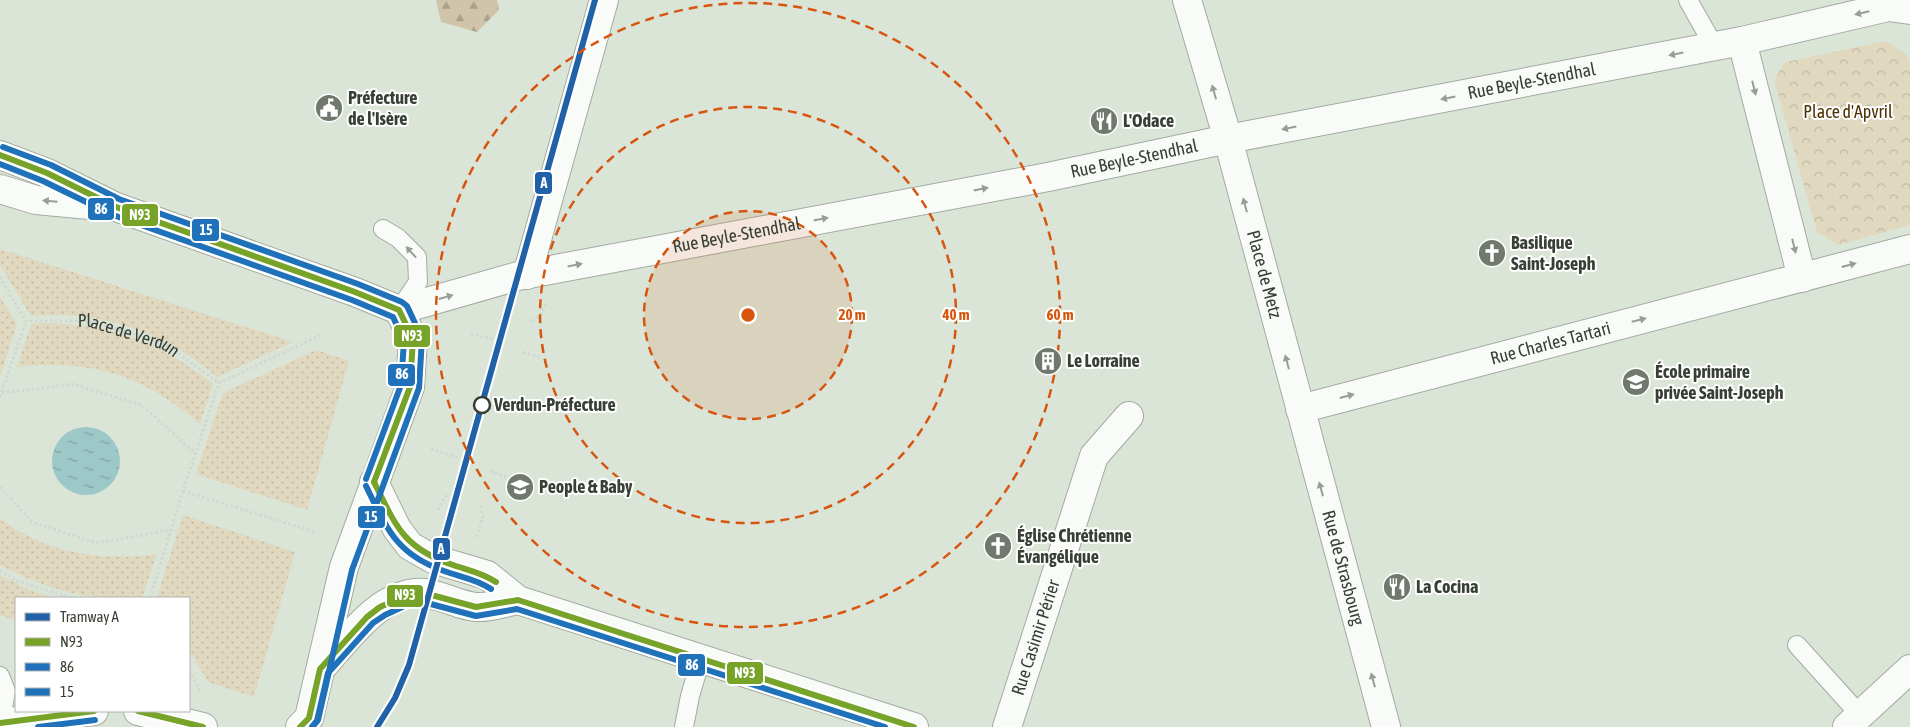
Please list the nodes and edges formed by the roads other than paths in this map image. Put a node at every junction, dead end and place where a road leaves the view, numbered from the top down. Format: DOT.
graph roads {
  1 [pos="604,0"];
  2 [pos="1187,0"];
  3 [pos="1688,0"];
  4 [pos="1910,10"];
  5 [pos="1742,41"];
  6 [pos="1714,46"];
  7 [pos="1228,139"];
  8 [pos="0,155"];
  9 [pos="0,188"];
  10 [pos="116,207"];
  11 [pos="383,229"];
  12 [pos="1910,249"];
  13 [pos="527,275"];
  14 [pos="1802,278"];
  15 [pos="399,310"];
  16 [pos="1300,409"];
  17 [pos="1129,416"];
  18 [pos="374,482"];
  19 [pos="518,600"];
  20 [pos="1797,645"];
  21 [pos="701,659"];
  22 [pos="1910,669"];
  23 [pos="320,670"];
  24 [pos="0,676"];
  25 [pos="86,712"];
  26 [pos="142,712"];
  27 [pos="1854,721"];
  28 [pos="0,723"];
  29 [pos="305,724"];
  30 [pos="203,727"];
  31 [pos="684,727"];
  32 [pos="914,727"];
  33 [pos="1008,727"];
  34 [pos="1386,727"];
  1 -- 13 [label="street"];
  7 -- 2 [label="street, one-way"];
  3 -- 6 [label="lane"];
  4 -- 5 [label="street, one-way"];
  5 -- 6 [label="street, Rue Beyle-Stendhal"];
  5 -- 14 [label="street, one-way"];
  6 -- 7 [label="street, Rue Beyle-Stendhal, one-way"];
  13 -- 7 [label="street, Rue Beyle-Stendhal, one-way"];
  16 -- 7 [label="street, Place de Metz, one-way"];
  8 -- 10 [label="street"];
  10 -- 9 [label="street, one-way"];
  10 -- 15 [label="street"];
  15 -- 11 [label="lane, one-way"];
  14 -- 12 [label="street, one-way"];
  15 -- 13 [label="street, one-way"];
  16 -- 14 [label="street, Rue Charles Tartari, one-way"];
  15 -- 18 [label="street"];
  34 -- 16 [label="street, Rue de Strasbourg, one-way"];
  17 -- 33 [label="street, Rue Casimir Périer"];
  18 -- 19 [label="street"];
  18 -- 23 [label="street"];
  19 -- 21 [label="street"];
  19 -- 23 [label="street"];
  20 -- 27 [label="lane"];
  21 -- 31 [label="lane"];
  21 -- 32 [label="street"];
  22 -- 27 [label="street"];
  23 -- 29 [label="street"];
  24 -- 28 [label="lane"];
  25 -- 28 [label="street"];
  26 -- 30 [label="street"];
}
